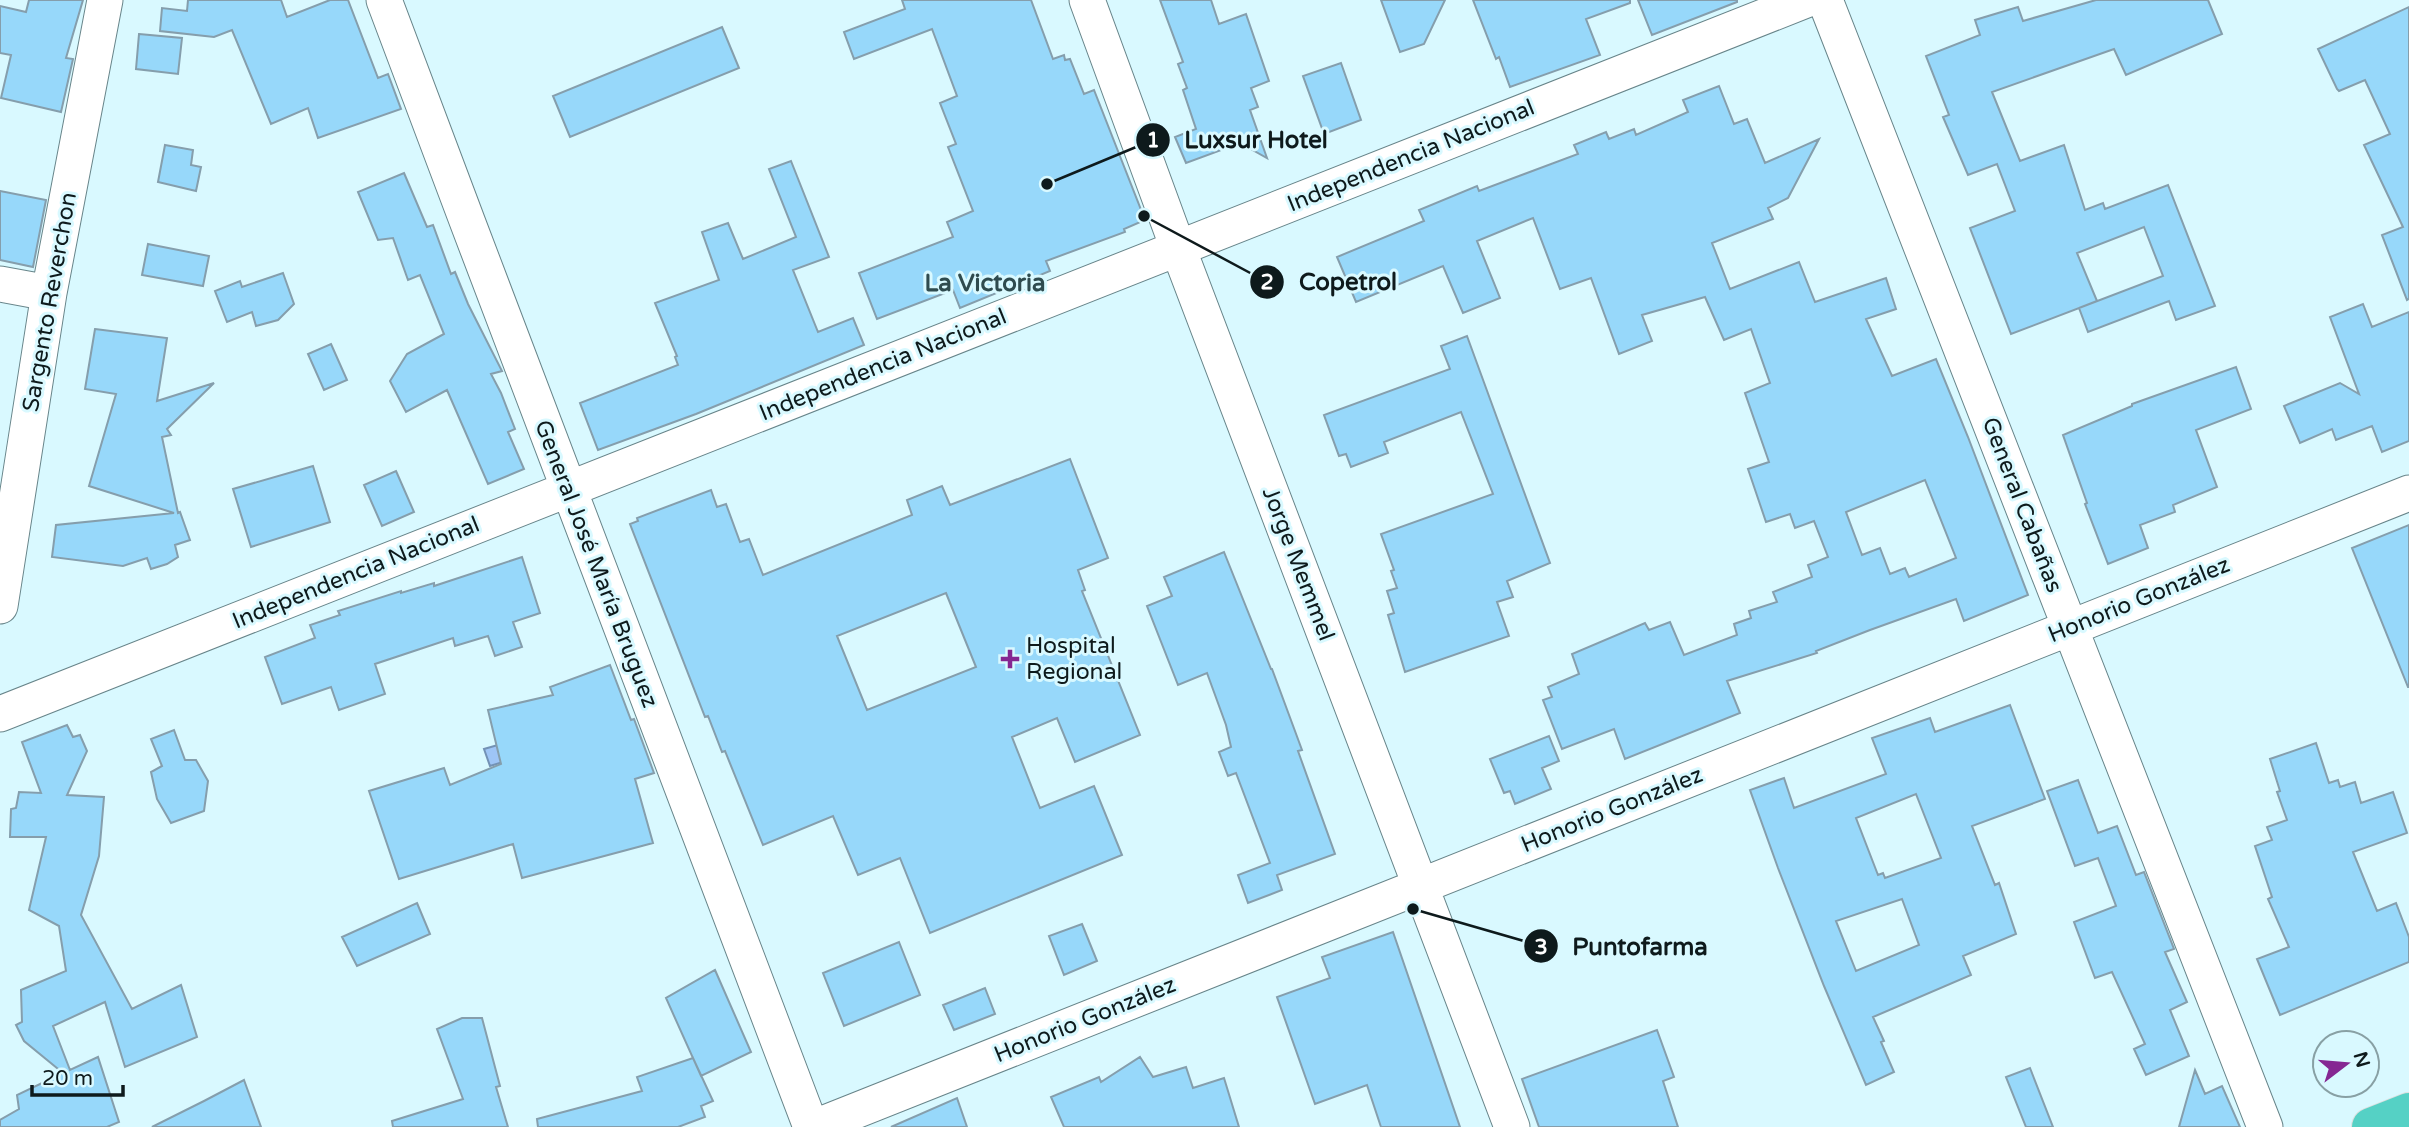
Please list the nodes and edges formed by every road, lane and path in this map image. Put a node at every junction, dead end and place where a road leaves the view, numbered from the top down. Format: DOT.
graph roads {
  1 [pos="106,0"];
  2 [pos="384,0"];
  3 [pos="1087,0"];
  4 [pos="1806,0"];
  5 [pos="1825,0"];
  6 [pos="1178,248"];
  7 [pos="0,284"];
  8 [pos="49,293"];
  9 [pos="567,489"];
  10 [pos="2409,493"];
  11 [pos="0,606"];
  12 [pos="2070,628"];
  13 [pos="0,714"];
  14 [pos="1420,886"];
  15 [pos="2409,1112"];
  16 [pos="813,1127"];
  17 [pos="1512,1127"];
  18 [pos="2265,1127"];
  19 [pos="2371,1127"];
  1 -- 8 [label="street, Sargento Reverchon"];
  2 -- 9 [label="street, General José María Bruguez"];
  3 -- 6 [label="street, Jorge Memmel"];
  4 -- 6 [label="street, Independencia Nacional"];
  5 -- 12 [label="street, General Cabañas"];
  6 -- 9 [label="street, Independencia Nacional"];
  6 -- 14 [label="street, Jorge Memmel"];
  7 -- 8 [label="street"];
  8 -- 11 [label="street, Sargento Reverchon"];
  9 -- 13 [label="street, Independencia Nacional"];
  9 -- 16 [label="street, General José María Bruguez"];
  10 -- 12 [label="street, Honorio González"];
  12 -- 14 [label="street, Honorio González"];
  12 -- 18 [label="street, General Cabañas"];
  14 -- 16 [label="street, Honorio González"];
  14 -- 17 [label="street, Jorge Memmel"];
  15 -- 19 [label="highway"];
}
